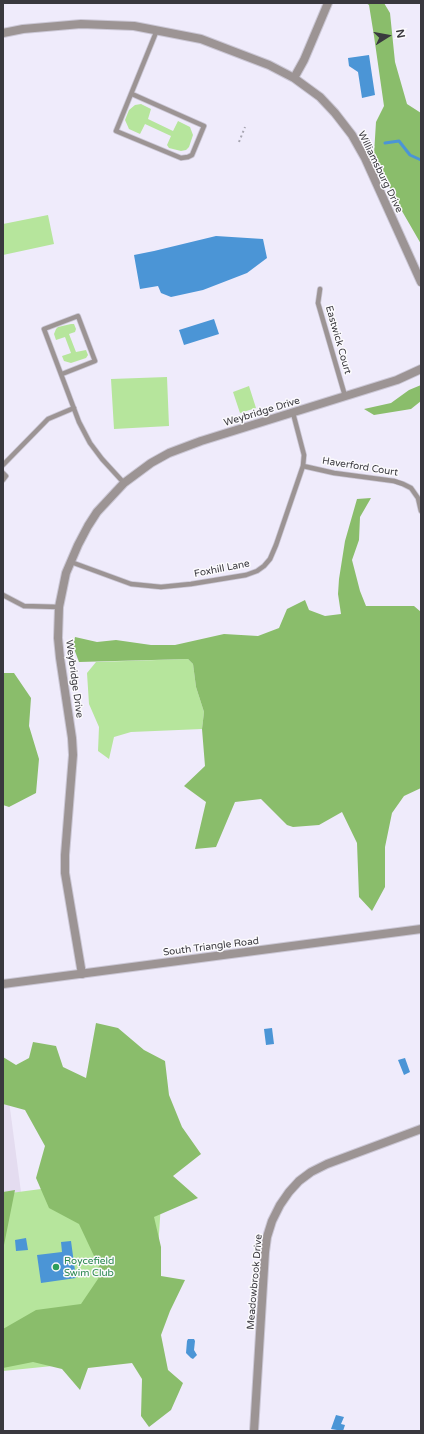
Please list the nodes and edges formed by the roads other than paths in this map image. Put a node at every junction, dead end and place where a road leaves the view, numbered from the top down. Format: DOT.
graph roads {
  1 [pos="328,3"];
  2 [pos="157,30"];
  3 [pos="3,33"];
  4 [pos="294,78"];
  5 [pos="132,94"];
  6 [pos="421,282"];
  7 [pos="320,289"];
  8 [pos="421,369"];
  9 [pos="62,374"];
  10 [pos="345,396"];
  11 [pos="74,408"];
  12 [pos="293,413"];
  13 [pos="3,465"];
  14 [pos="303,466"];
  15 [pos="3,473"];
  16 [pos="3,480"];
  17 [pos="124,483"];
  18 [pos="421,511"];
  19 [pos="71,562"];
  20 [pos="3,594"];
  21 [pos="58,607"];
  22 [pos="421,929"];
  23 [pos="82,974"];
  24 [pos="3,984"];
  25 [pos="421,1129"];
  26 [pos="254,1431"];
  1 -- 4 [label="street"];
  2 -- 3 [label="street, Williamsburg Drive"];
  2 -- 4 [label="street, Williamsburg Drive"];
  2 -- 5 [label="lane"];
  4 -- 6 [label="street, Williamsburg Drive"];
  5 -- 5 [label="lane"];
  7 -- 10 [label="lane, Eastwick Court"];
  8 -- 10 [label="street, Weybridge Drive"];
  9 -- 9 [label="lane"];
  9 -- 11 [label="lane"];
  10 -- 12 [label="street, Weybridge Drive"];
  11 -- 13 [label="lane"];
  11 -- 17 [label="lane"];
  12 -- 14 [label="lane, Foxhill Lane"];
  12 -- 17 [label="street, Weybridge Drive"];
  14 -- 18 [label="lane, Haverford Court"];
  14 -- 19 [label="lane, Foxhill Lane"];
  15 -- 16 [label="lane"];
  17 -- 19 [label="street, Weybridge Drive"];
  19 -- 21 [label="street, Weybridge Drive"];
  20 -- 21 [label="lane"];
  21 -- 23 [label="street, Weybridge Drive"];
  22 -- 23 [label="street, South Triangle Road"];
  23 -- 24 [label="street, South Triangle Road"];
  25 -- 26 [label="street, Meadowbrook Drive"];
}
